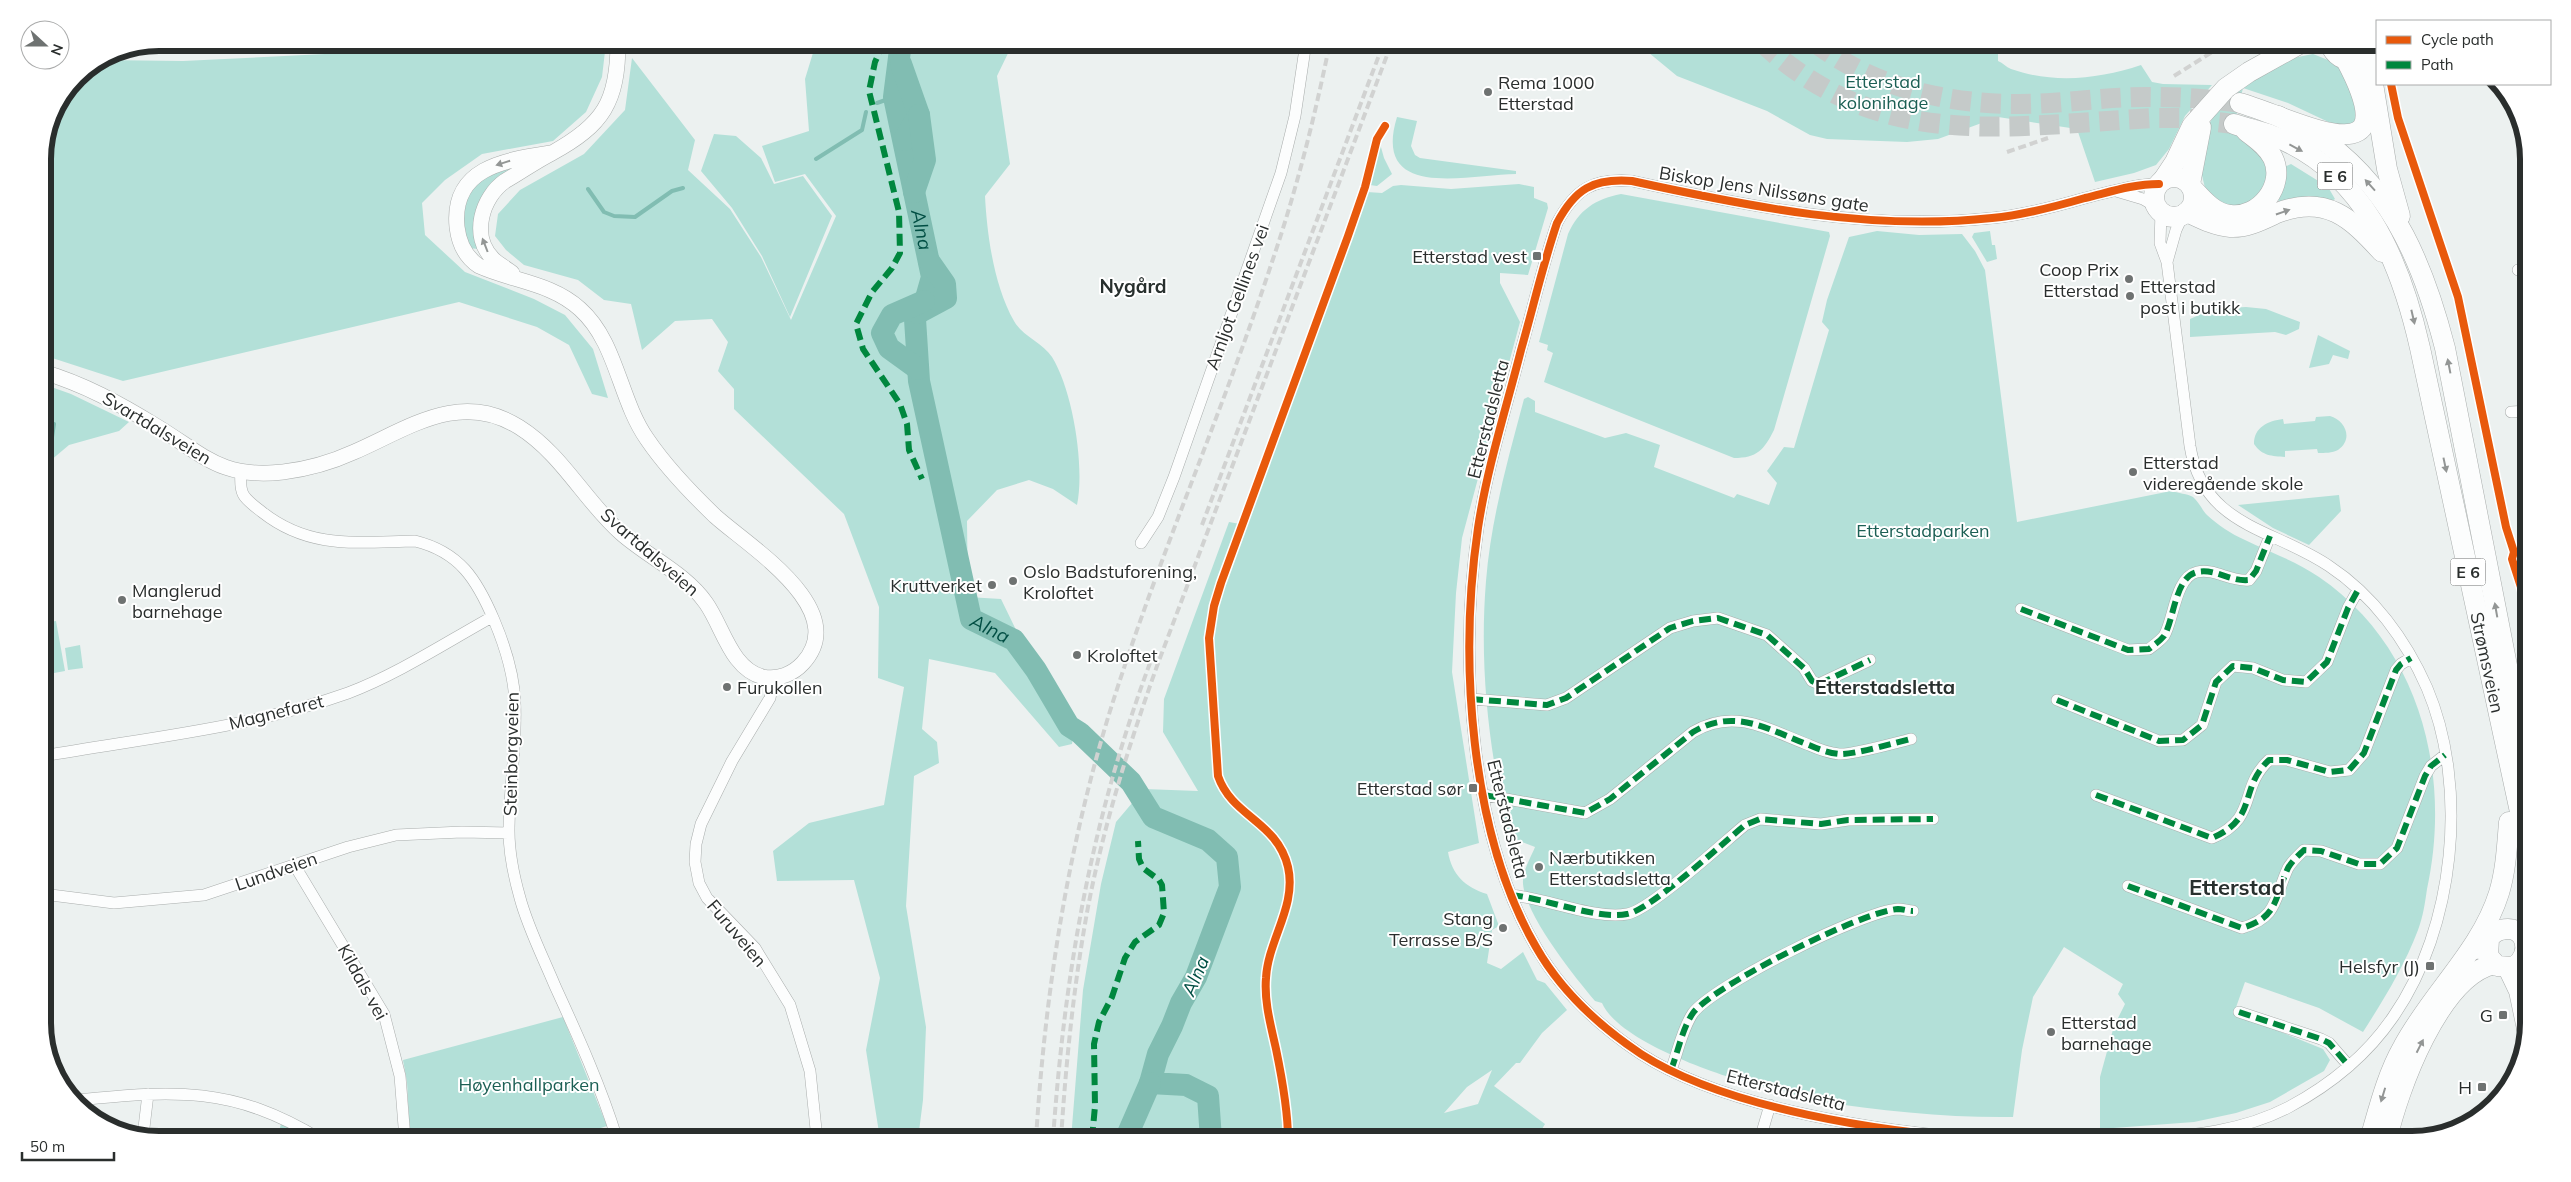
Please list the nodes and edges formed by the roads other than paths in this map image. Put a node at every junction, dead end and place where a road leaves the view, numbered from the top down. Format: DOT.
graph roads {
  1 [pos="618,51"];
  2 [pos="1305,51"];
  3 [pos="2289,51"];
  4 [pos="2308,51"];
  5 [pos="2368,51"];
  6 [pos="2373,51"];
  7 [pos="2336,52"];
  8 [pos="2281,56"];
  9 [pos="2376,73"];
  10 [pos="2377,85"];
  11 [pos="2240,103"];
  12 [pos="2204,114"];
  13 [pos="2278,116"];
  14 [pos="551,153"];
  15 [pos="2161,182"];
  16 [pos="2192,187"];
  17 [pos="2116,191"];
  18 [pos="1574,196"];
  19 [pos="2159,209"];
  20 [pos="2185,214"];
  21 [pos="2408,239"];
  22 [pos="2167,262"];
  23 [pos="2398,270"];
  24 [pos="519,278"];
  25 [pos="51,375"];
  26 [pos="2520,411"];
  27 [pos="2511,412"];
  28 [pos="241,472"];
  29 [pos="2270,536"];
  30 [pos="1141,543"];
  31 [pos="2358,590"];
  32 [pos="2021,609"];
  33 [pos="492,617"];
  34 [pos="2411,658"];
  35 [pos="2504,658"];
  36 [pos="1870,660"];
  37 [pos="774,678"];
  38 [pos="2520,689"];
  39 [pos="1471,699"];
  40 [pos="2057,700"];
  41 [pos="2510,728"];
  42 [pos="1911,740"];
  43 [pos="2520,741"];
  44 [pos="2520,753"];
  45 [pos="51,755"];
  46 [pos="2445,755"];
  47 [pos="1484,795"];
  48 [pos="2096,795"];
  49 [pos="2520,795"];
  50 [pos="1933,819"];
  51 [pos="2509,822"];
  52 [pos="509,833"];
  53 [pos="295,866"];
  54 [pos="2128,886"];
  55 [pos="51,895"];
  56 [pos="1511,895"];
  57 [pos="1913,911"];
  58 [pos="2493,935"];
  59 [pos="2520,935"];
  60 [pos="2467,956"];
  61 [pos="2513,967"];
  62 [pos="2520,996"];
  63 [pos="2239,1012"];
  64 [pos="2349,1066"];
  65 [pos="1671,1070"];
  66 [pos="148,1094"];
  67 [pos="84,1099"];
  68 [pos="1770,1105"];
  69 [pos="144,1130"];
  70 [pos="303,1131"];
  71 [pos="404,1131"];
  72 [pos="614,1131"];
  73 [pos="816,1131"];
  74 [pos="1763,1131"];
  75 [pos="1902,1131"];
  76 [pos="2219,1131"];
  77 [pos="2373,1131"];
  78 [pos="2389,1131"];
  1 -- 14 [label="street"];
  2 -- 30 [label="street, Arnljot Gellines vei"];
  3 -- 8 [label="highway, E 6"];
  4 -- 8 [label="highway, E 6"];
  5 -- 7 [label="highway, E 6"];
  6 -- 9 [label="highway, E 6"];
  7 -- 13 [label="highway, E 6"];
  8 -- 12 [label="highway, E 6"];
  10 -- 21 [label="highway, E 6"];
  11 -- 13 [label="highway, E 6"];
  12 -- 15 [label="highway, E 6"];
  12 -- 16 [label="highway, E 6"];
  21 -- 13 [label="highway, E 6, one-way"];
  24 -- 14 [label="street, one-way"];
  14 -- 24 [label="street, one-way"];
  15 -- 16 [label="highway"];
  15 -- 17 [label="street, Biskop Jens Nilssøns gate"];
  15 -- 19 [label="highway, E 6"];
  16 -- 20 [label="highway, E 6"];
  16 -- 23 [label="highway, E 6, one-way"];
  17 -- 18 [label="street, Biskop Jens Nilssøns gate"];
  17 -- 19 [label="street, Biskop Jens Nilssøns gate"];
  18 -- 39 [label="street, Etterstadsletta"];
  19 -- 20 [label="highway"];
  19 -- 22 [label="street"];
  20 -- 22 [label="street"];
  20 -- 23 [label="highway, one-way"];
  35 -- 21 [label="highway, Strømsveien / E 6, one-way"];
  22 -- 29 [label="street"];
  23 -- 41 [label="highway, Strømsveien / E 6, one-way"];
  24 -- 37 [label="street"];
  25 -- 28 [label="street, Svartdalsveien"];
  26 -- 27 [label="street"];
  28 -- 33 [label="street, Steinborgveien"];
  28 -- 37 [label="street, Svartdalsveien"];
  29 -- 31 [label="street"];
  29 -- 32 [label="street"];
  31 -- 34 [label="street"];
  31 -- 40 [label="street"];
  33 -- 45 [label="street, Magnefaret"];
  33 -- 52 [label="street, Steinborgveien"];
  34 -- 46 [label="street"];
  34 -- 48 [label="street"];
  35 -- 38 [label="highway"];
  35 -- 41 [label="highway, Strømsveien / E 6"];
  36 -- 39 [label="street"];
  37 -- 73 [label="street, Furuveien"];
  39 -- 47 [label="street, Etterstadsletta"];
  41 -- 43 [label="highway"];
  41 -- 44 [label="highway, Strømsveien / E 6"];
  41 -- 49 [label="highway, Strømsveien / E 6"];
  41 -- 51 [label="highway"];
  42 -- 47 [label="street, Etterstadsletta"];
  46 -- 54 [label="street"];
  46 -- 64 [label="street"];
  47 -- 56 [label="street, Etterstadsletta"];
  50 -- 56 [label="street, Etterstadsletta"];
  51 -- 58 [label="highway"];
  51 -- 60 [label="highway"];
  52 -- 53 [label="street, Lundveien"];
  52 -- 72 [label="street, Steinborgveien"];
  53 -- 55 [label="street, Lundveien"];
  53 -- 71 [label="street, Kildals vei"];
  56 -- 65 [label="street, Etterstadsletta"];
  57 -- 65 [label="street"];
  58 -- 59 [label="highway"];
  58 -- 60 [label="highway"];
  58 -- 61 [label="highway"];
  60 -- 77 [label="highway, one-way"];
  61 -- 62 [label="highway"];
  78 -- 61 [label="highway, one-way"];
  63 -- 64 [label="street"];
  64 -- 76 [label="street"];
  65 -- 68 [label="street, Etterstadsletta"];
  66 -- 67 [label="street"];
  66 -- 69 [label="street"];
  66 -- 70 [label="street"];
  68 -- 74 [label="street"];
  68 -- 75 [label="street, Etterstadsletta"];
}
